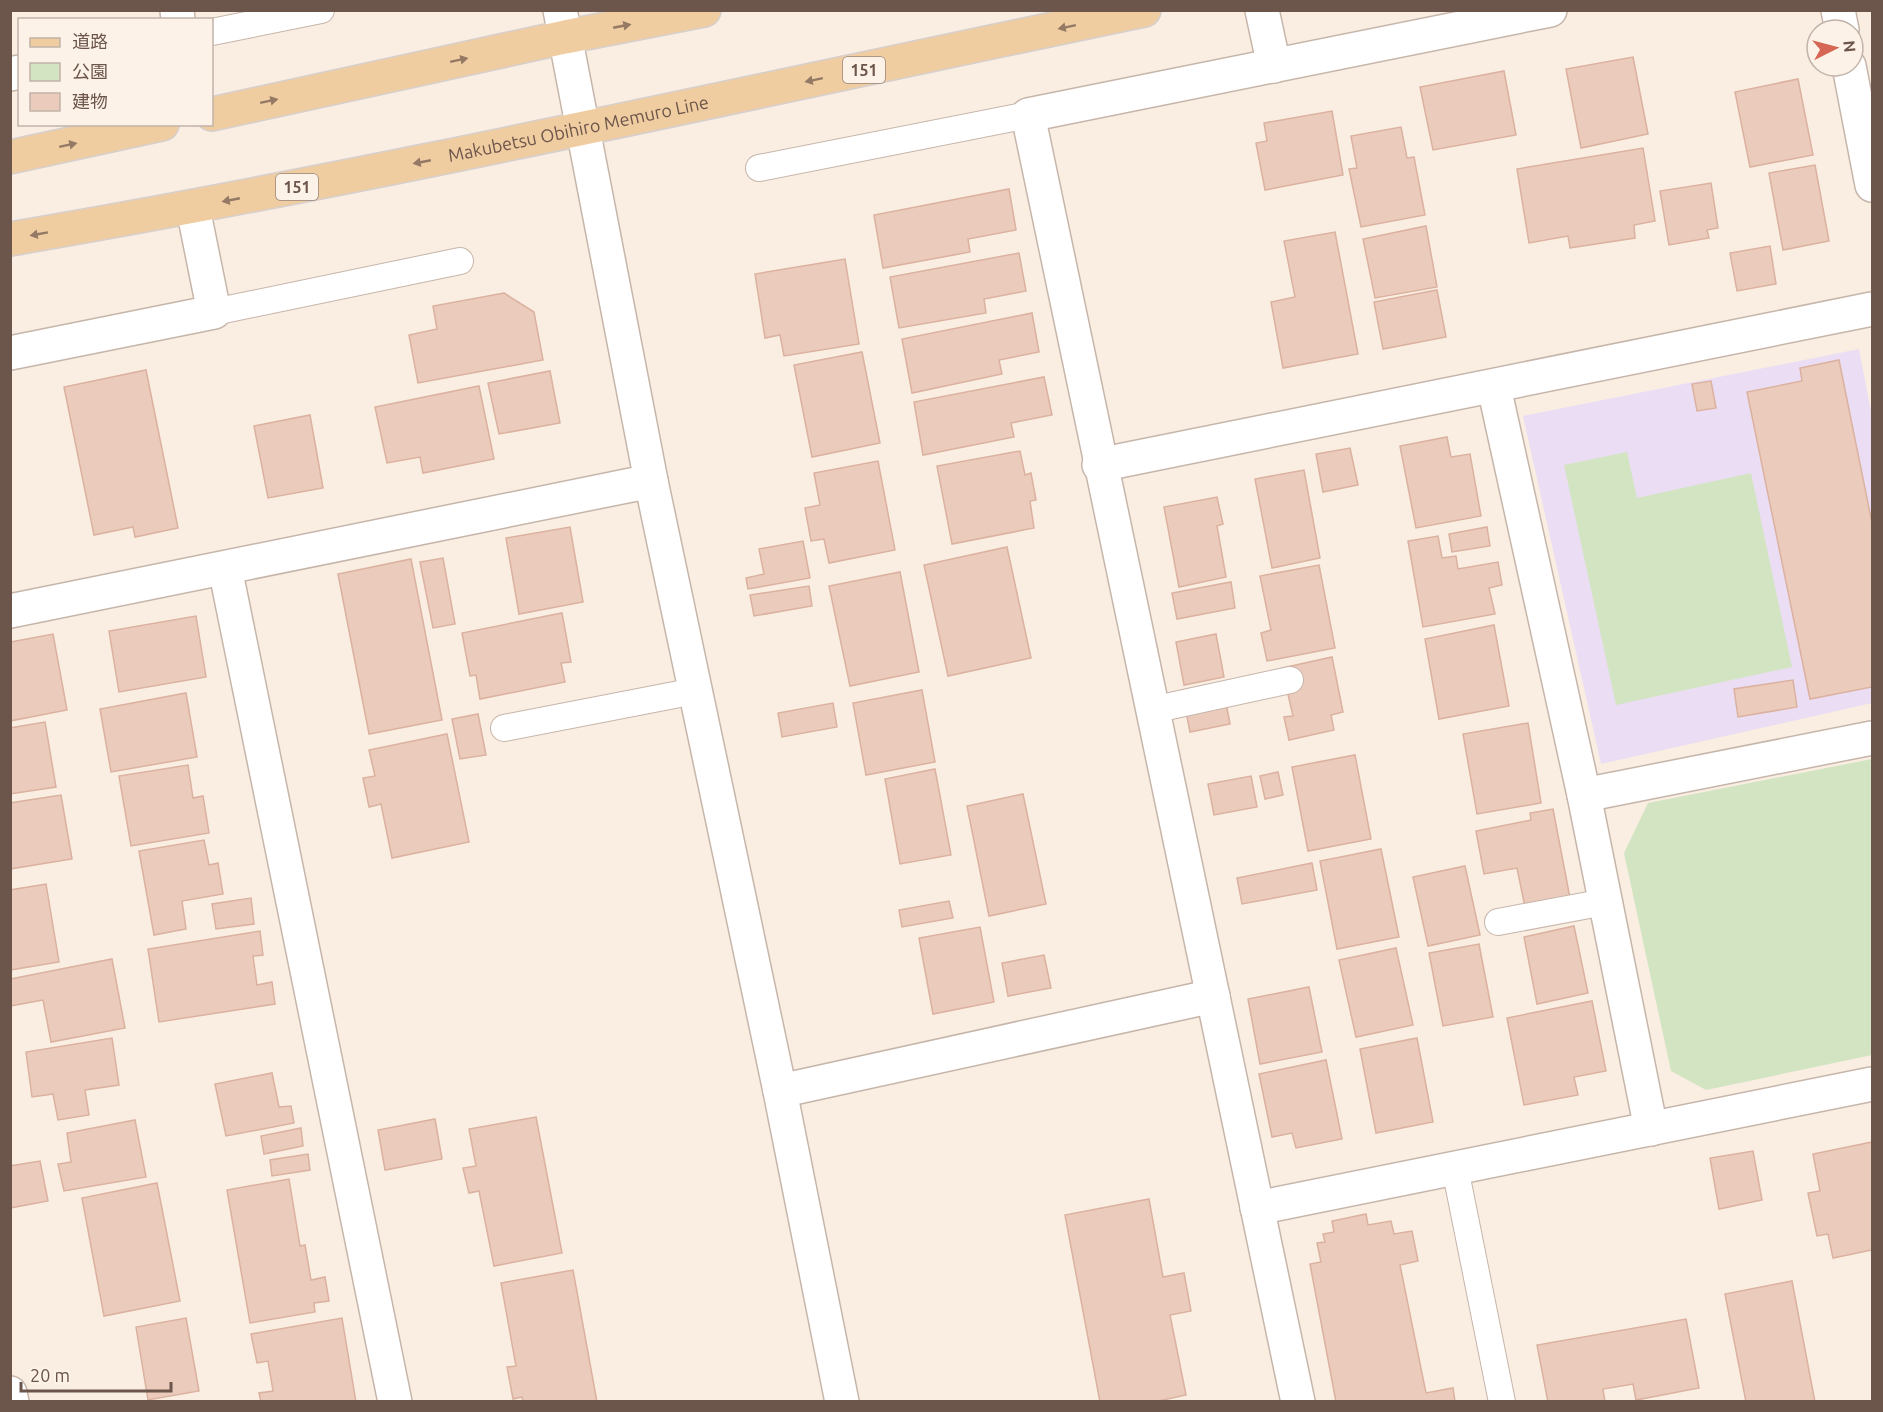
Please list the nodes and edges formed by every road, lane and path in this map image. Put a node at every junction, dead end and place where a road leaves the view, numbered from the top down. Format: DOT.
graph roads {
  1 [pos="321,10"];
  2 [pos="704,10"];
  3 [pos="1144,10"];
  4 [pos="1262,10"];
  5 [pos="1550,10"];
  6 [pos="562,24"];
  7 [pos="213,32"];
  8 [pos="1274,66"];
  9 [pos="1851,78"];
  10 [pos="213,114"];
  11 [pos="1028,115"];
  12 [pos="153,126"];
  13 [pos="583,130"];
  14 [pos="10,157"];
  15 [pos="759,168"];
  16 [pos="1872,184"];
  17 [pos="193,208"];
  18 [pos="10,239"];
  19 [pos="460,261"];
  20 [pos="1872,309"];
  21 [pos="214,312"];
  22 [pos="10,353"];
  23 [pos="1494,387"];
  24 [pos="1100,465"];
  25 [pos="651,482"];
  26 [pos="225,568"];
  27 [pos="10,611"];
  28 [pos="1290,680"];
  29 [pos="695,691"];
  30 [pos="1152,710"];
  31 [pos="504,728"];
  32 [pos="1872,738"];
  33 [pos="1584,795"];
  34 [pos="1605,902"];
  35 [pos="1498,922"];
  36 [pos="1213,996"];
  37 [pos="1872,1084"];
  38 [pos="780,1091"];
  39 [pos="1651,1129"];
  40 [pos="1455,1168"];
  41 [pos="1257,1208"];
  42 [pos="10,1393"];
  43 [pos="12,1401"];
  44 [pos="395,1401"];
  45 [pos="842,1401"];
  46 [pos="1298,1401"];
  47 [pos="1502,1401"];
  1 -- 7 [label="lane"];
  6 -- 2 [label="main road, one-way"];
  3 -- 13 [label="main road, Makubetsu Obihiro Memuro Line / 151, one-way"];
  4 -- 8 [label="street"];
  5 -- 8 [label="street"];
  10 -- 6 [label="main road, one-way"];
  6 -- 13 [label="street"];
  8 -- 11 [label="street"];
  9 -- 16 [label="street"];
  11 -- 15 [label="lane"];
  11 -- 24 [label="street"];
  14 -- 12 [label="main road, one-way"];
  13 -- 17 [label="main road, Makubetsu Obihiro Memuro Line / 151, one-way"];
  13 -- 25 [label="street"];
  17 -- 18 [label="main road, Makubetsu Obihiro Memuro Line / 151, one-way"];
  17 -- 21 [label="street"];
  19 -- 21 [label="lane"];
  20 -- 23 [label="street"];
  21 -- 22 [label="street"];
  23 -- 24 [label="street"];
  23 -- 33 [label="street"];
  24 -- 30 [label="street"];
  25 -- 26 [label="street"];
  25 -- 29 [label="street"];
  26 -- 27 [label="street"];
  26 -- 44 [label="street"];
  28 -- 30 [label="lane"];
  29 -- 31 [label="lane"];
  29 -- 38 [label="street"];
  30 -- 36 [label="street"];
  32 -- 33 [label="street"];
  33 -- 34 [label="street"];
  34 -- 35 [label="lane"];
  34 -- 39 [label="street"];
  36 -- 38 [label="street"];
  36 -- 41 [label="street"];
  37 -- 39 [label="street"];
  38 -- 45 [label="street"];
  39 -- 40 [label="street"];
  40 -- 41 [label="street"];
  40 -- 47 [label="lane"];
  41 -- 46 [label="street"];
  42 -- 43 [label="street"];
}
